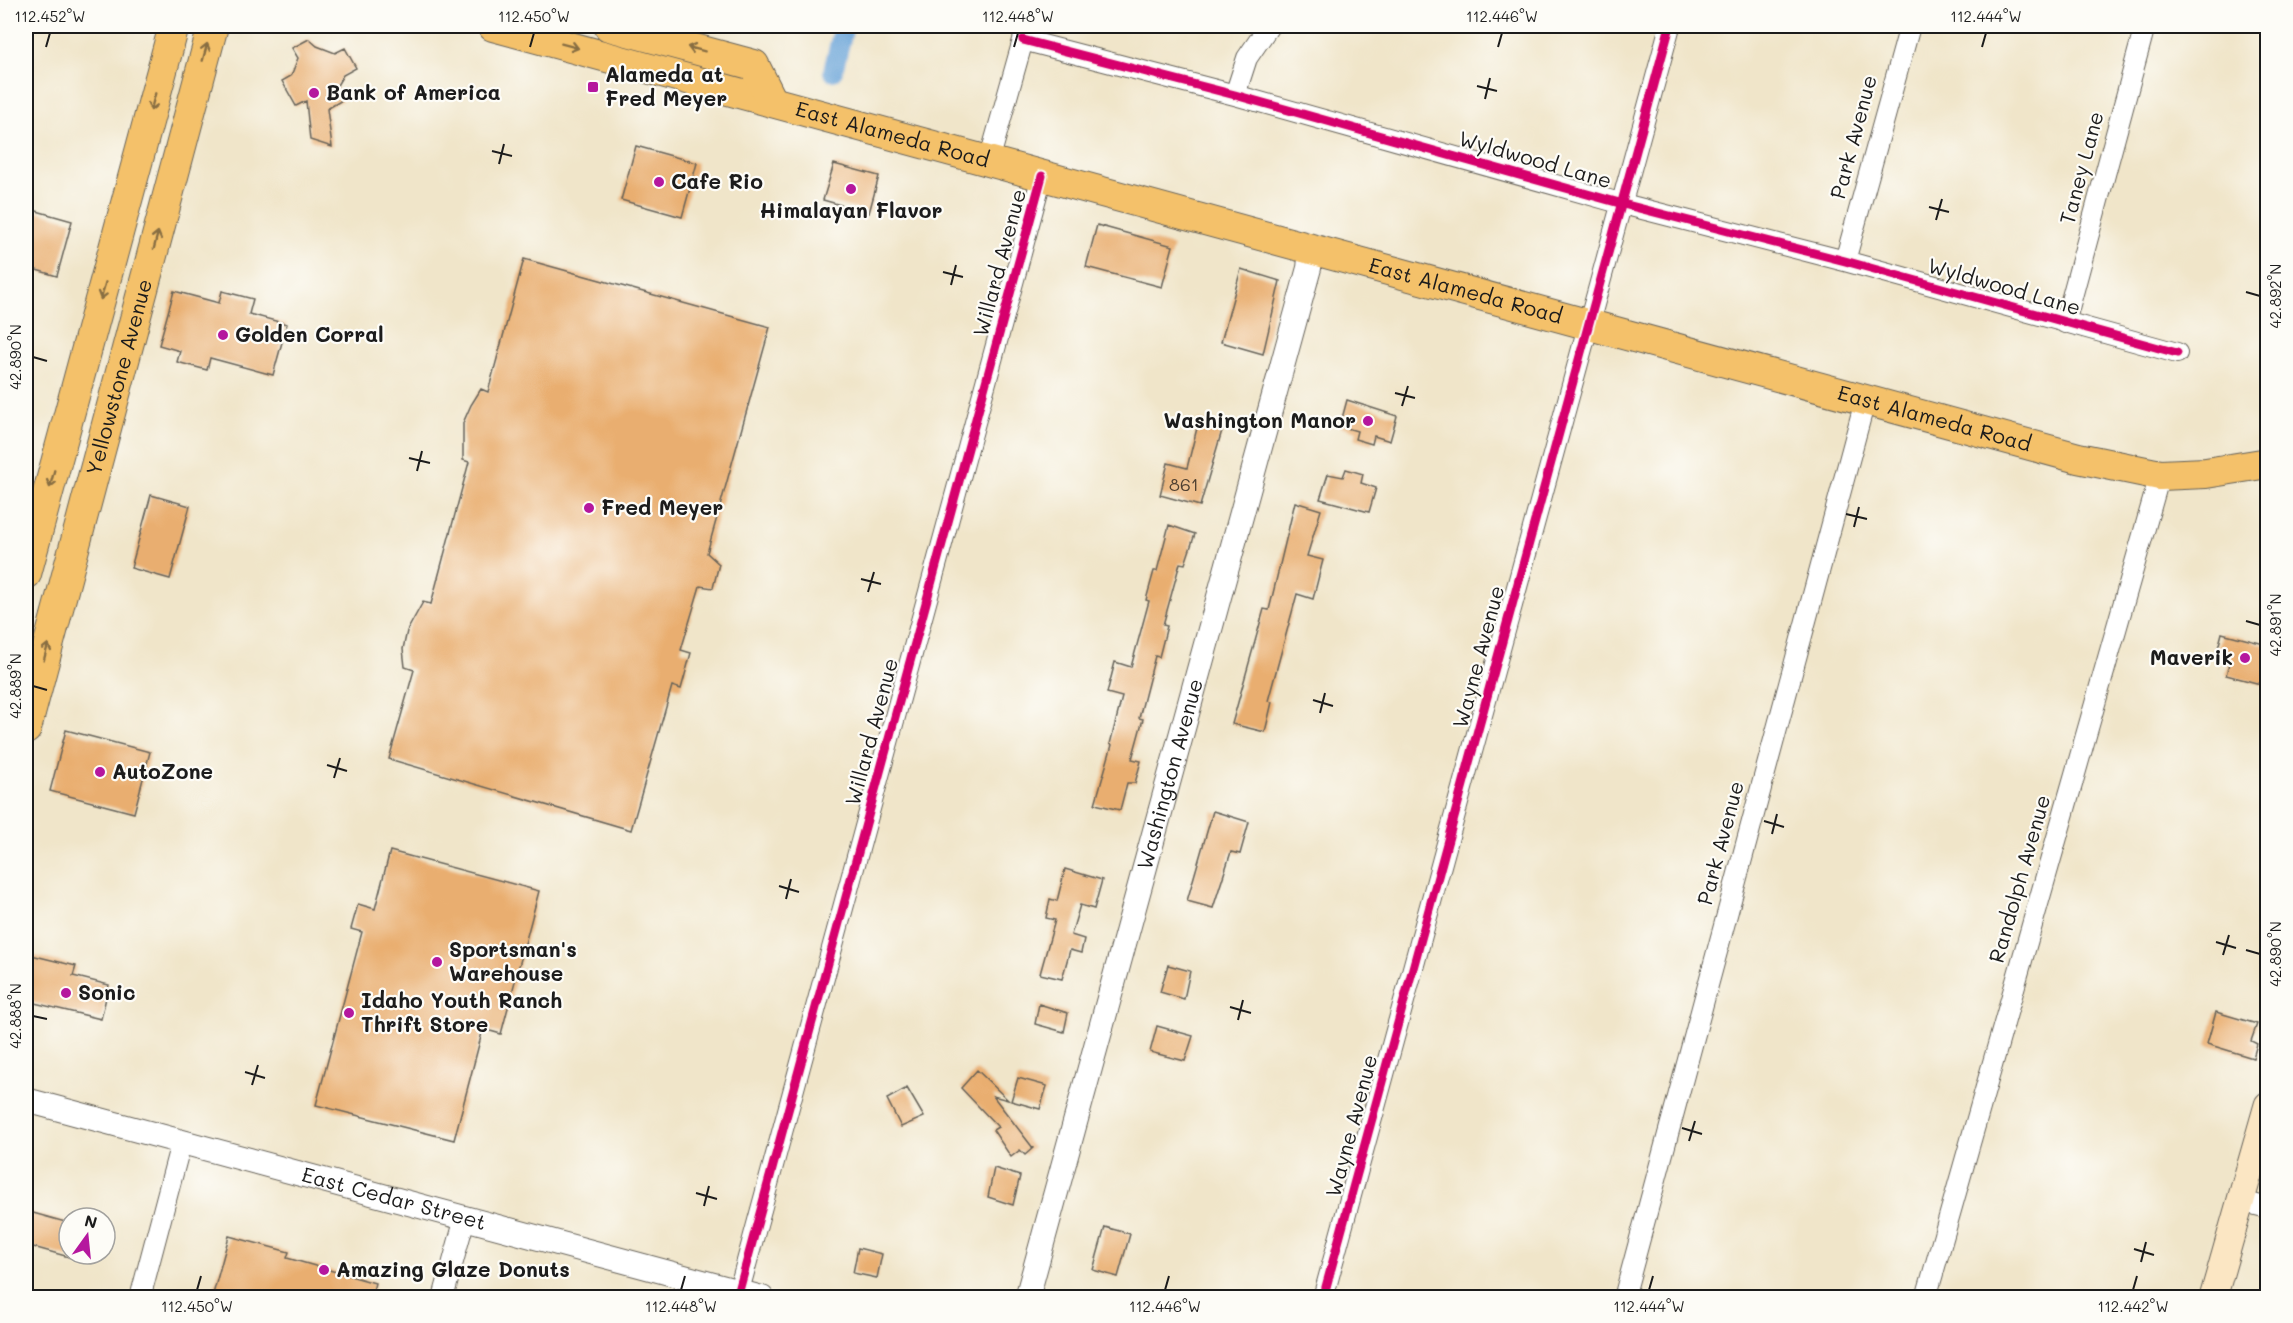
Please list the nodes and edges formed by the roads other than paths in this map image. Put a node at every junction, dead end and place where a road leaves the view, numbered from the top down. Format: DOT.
graph roads {
  1 [pos="174,26"];
  2 [pos="213,26"];
  3 [pos="493,26"];
  4 [pos="609,26"];
  5 [pos="1269,26"];
  6 [pos="1670,26"];
  7 [pos="1910,26"];
  8 [pos="2145,26"];
  9 [pos="1025,33"];
  10 [pos="1235,95"];
  11 [pos="772,101"];
  12 [pos="989,161"];
  13 [pos="1042,176"];
  14 [pos="1623,204"];
  15 [pos="1311,250"];
  16 [pos="1845,261"];
  17 [pos="2065,323"];
  18 [pos="1588,325"];
  19 [pos="2177,353"];
  20 [pos="1865,401"];
  21 [pos="2268,463"];
  22 [pos="2160,474"];
  23 [pos="26,574"];
  24 [pos="26,729"];
  25 [pos="26,1100"];
  26 [pos="2268,1105"];
  27 [pos="182,1143"];
  28 [pos="2241,1201"];
  29 [pos="2268,1208"];
  30 [pos="465,1218"];
  31 [pos="737,1294"];
  32 [pos="140,1298"];
  33 [pos="443,1298"];
  34 [pos="762,1298"];
  35 [pos="1027,1298"];
  36 [pos="1323,1298"];
  37 [pos="1624,1298"];
  38 [pos="1926,1298"];
  39 [pos="2213,1298"];
  1 -- 23 [label="main road, Yellowstone Avenue, one-way"];
  24 -- 2 [label="main road, Yellowstone Avenue, one-way"];
  3 -- 11 [label="main road, East Alameda Road, one-way"];
  11 -- 4 [label="main road, East Alameda Road, one-way"];
  5 -- 10 [label="street"];
  6 -- 14 [label="street, Wayne Avenue"];
  7 -- 16 [label="street, Park Avenue"];
  8 -- 17 [label="street, Taney Lane"];
  9 -- 10 [label="street, Wyldwood Lane"];
  9 -- 12 [label="street"];
  10 -- 14 [label="street, Wyldwood Lane"];
  11 -- 12 [label="main road, East Alameda Road"];
  12 -- 13 [label="main road, East Alameda Road"];
  13 -- 15 [label="main road, East Alameda Road"];
  13 -- 31 [label="street, Willard Avenue"];
  14 -- 16 [label="street, Wyldwood Lane"];
  14 -- 18 [label="street, Wayne Avenue"];
  15 -- 18 [label="main road, East Alameda Road"];
  15 -- 35 [label="street, Washington Avenue"];
  16 -- 17 [label="street, Wyldwood Lane"];
  17 -- 19 [label="street, Wyldwood Lane"];
  18 -- 20 [label="main road, East Alameda Road"];
  18 -- 36 [label="street, Wayne Avenue"];
  20 -- 22 [label="main road, East Alameda Road"];
  20 -- 37 [label="street, Park Avenue"];
  21 -- 22 [label="main road, East Alameda Road"];
  22 -- 38 [label="street, Randolph Avenue"];
  25 -- 27 [label="street, East Cedar Street"];
  26 -- 28 [label="main road"];
  27 -- 30 [label="street, East Cedar Street"];
  27 -- 32 [label="street"];
  28 -- 29 [label="street"];
  28 -- 39 [label="main road"];
  30 -- 31 [label="street, East Cedar Street"];
  30 -- 33 [label="street"];
  31 -- 34 [label="street, East Cedar Street"];
}
